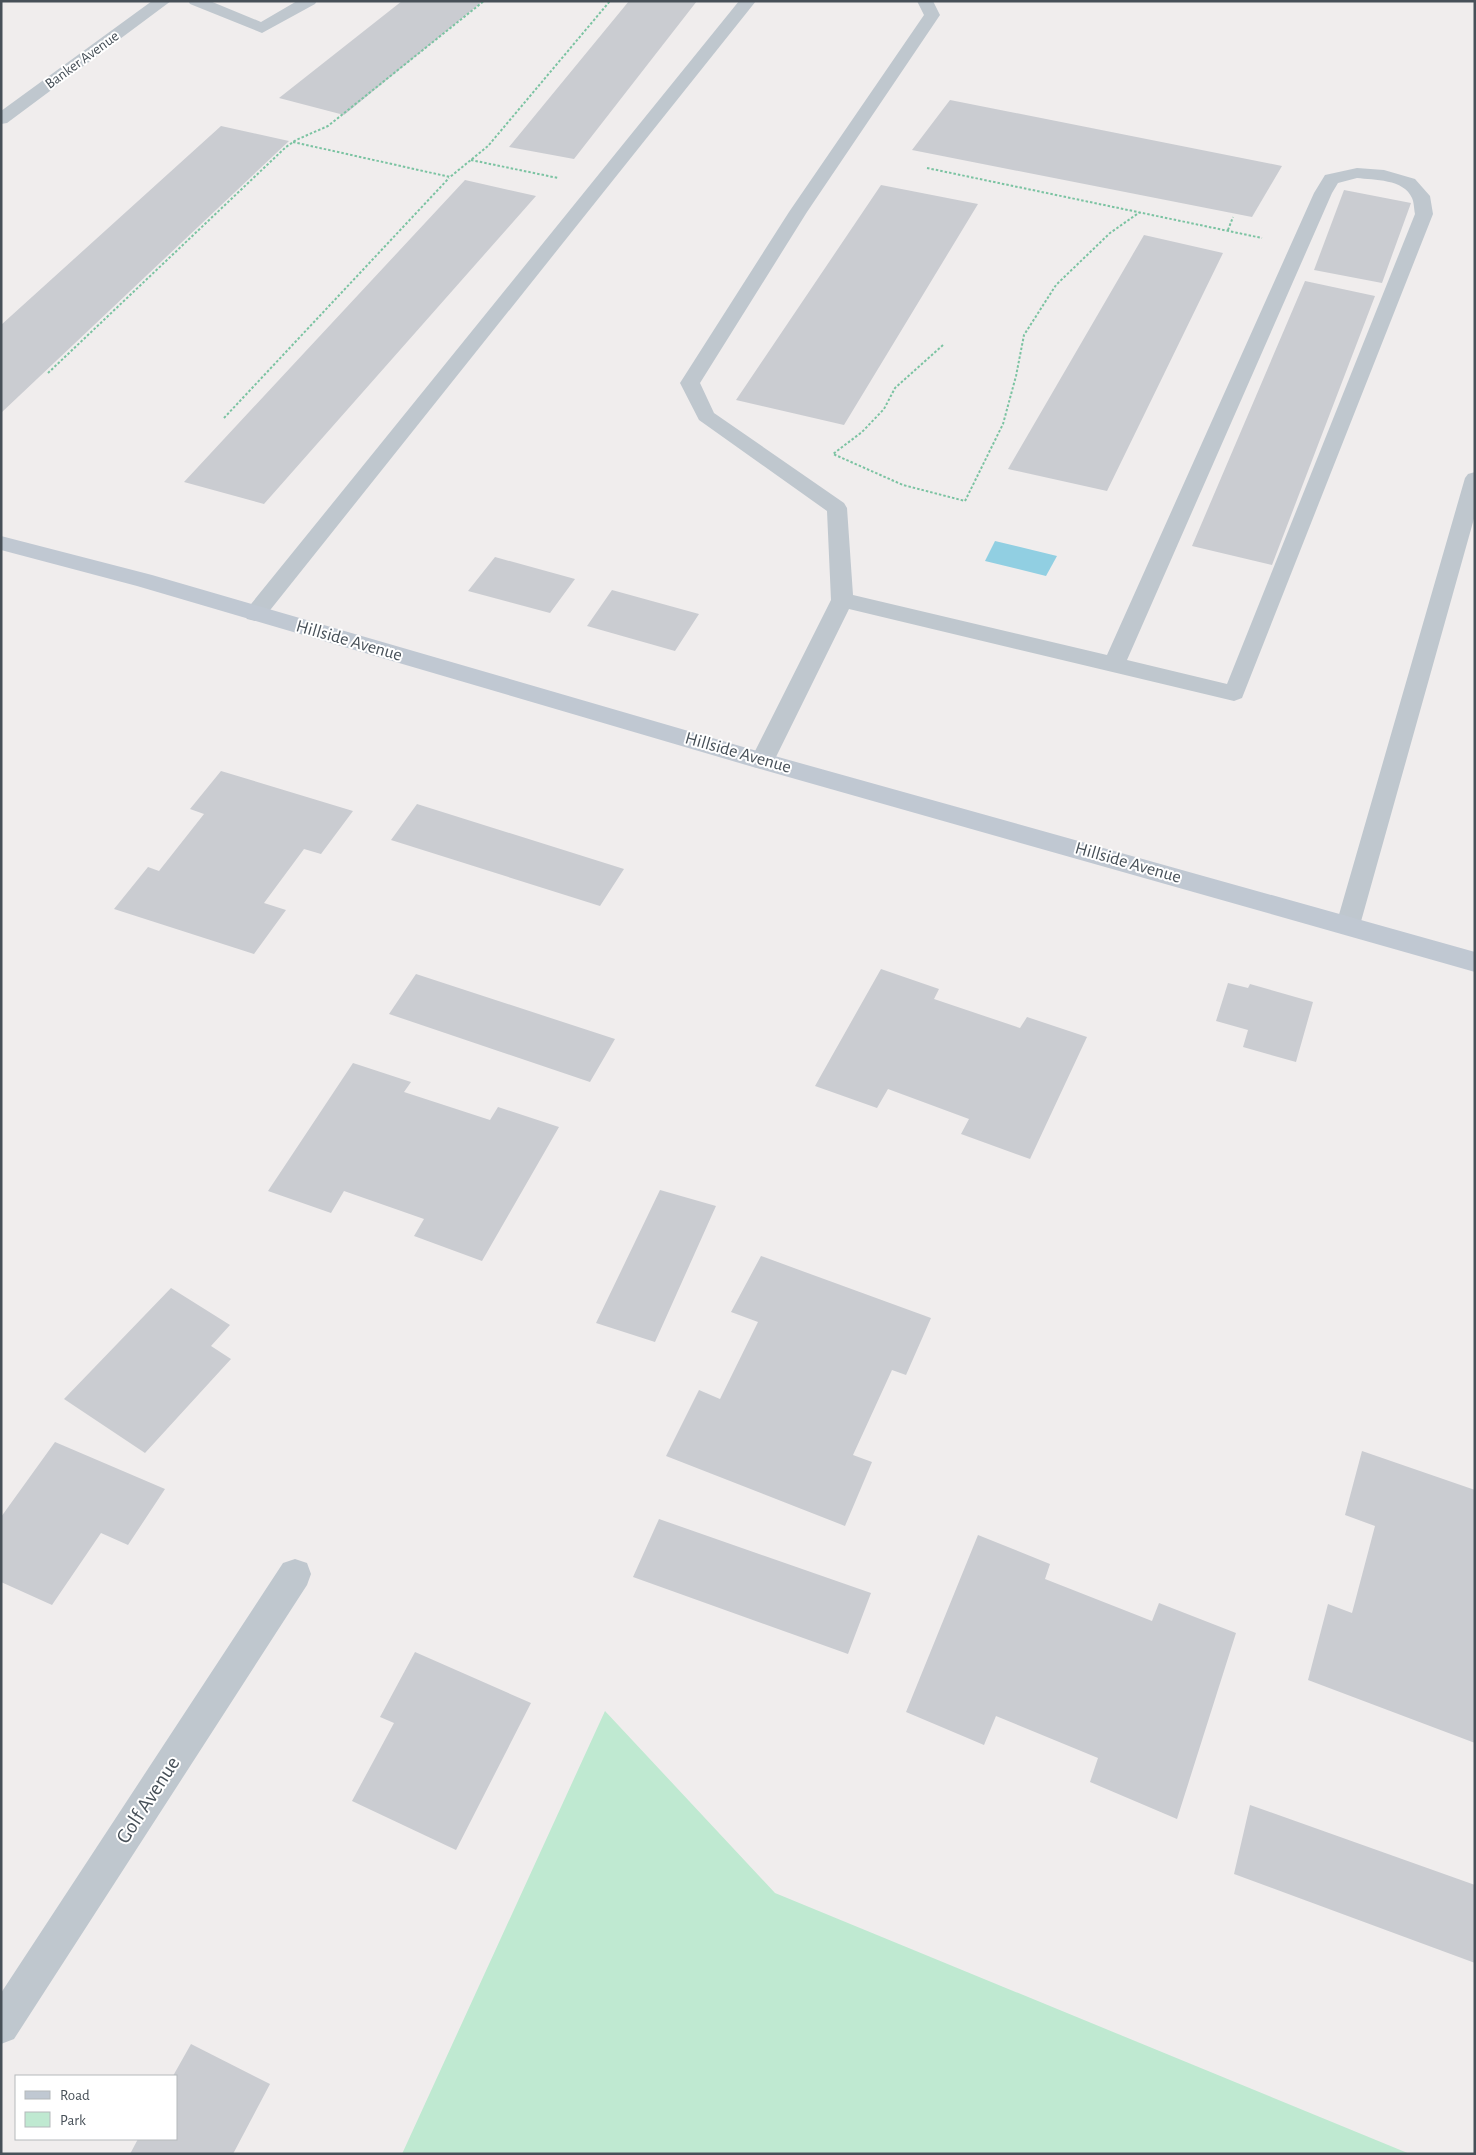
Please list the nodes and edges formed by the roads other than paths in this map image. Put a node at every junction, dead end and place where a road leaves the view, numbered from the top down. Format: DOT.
graph roads {
  1 [pos="163,1"];
  2 [pos="196,1"];
  3 [pos="309,1"];
  4 [pos="748,1"];
  5 [pos="925,1"];
  6 [pos="1,119"];
  7 [pos="1475,478"];
  8 [pos="1,543"];
  9 [pos="842,600"];
  10 [pos="255,614"];
  11 [pos="1114,664"];
  12 [pos="762,761"];
  13 [pos="1348,925"];
  14 [pos="1475,962"];
  15 [pos="295,1574"];
  16 [pos="1,2026"];
  1 -- 6 [label="street, Banker Avenue"];
  2 -- 3 [label="lane"];
  4 -- 10 [label="lane"];
  5 -- 9 [label="lane"];
  7 -- 13 [label="lane"];
  8 -- 10 [label="street, Hillside Avenue"];
  9 -- 11 [label="lane"];
  9 -- 12 [label="lane"];
  10 -- 12 [label="street, Hillside Avenue"];
  11 -- 11 [label="lane"];
  12 -- 13 [label="street, Hillside Avenue"];
  13 -- 14 [label="street, Hillside Avenue"];
  15 -- 16 [label="street, Golf Avenue"];
}
